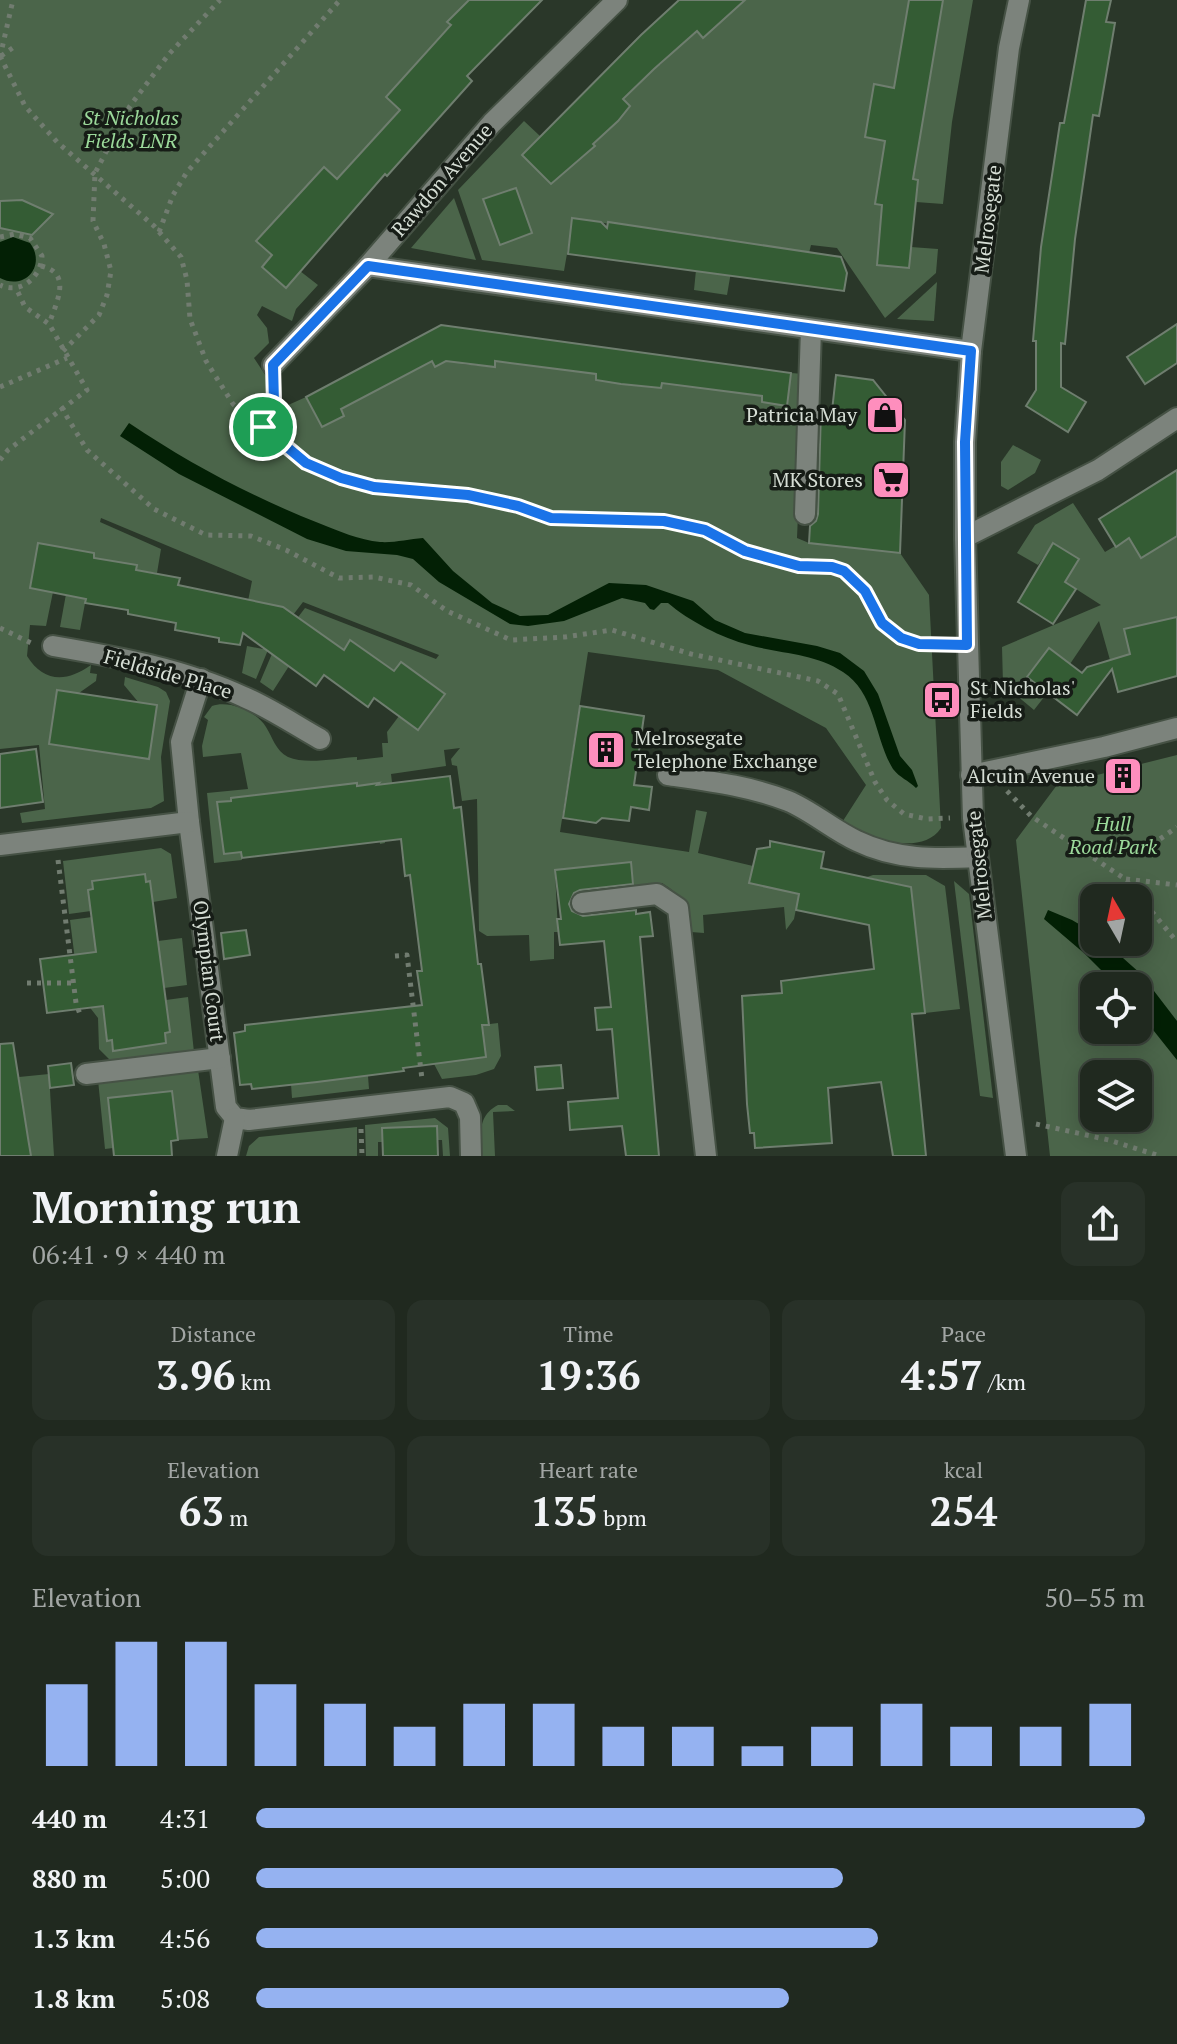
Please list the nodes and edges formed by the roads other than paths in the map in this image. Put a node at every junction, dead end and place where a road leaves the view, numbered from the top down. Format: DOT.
graph roads {
  1 [pos="617,0"];
  2 [pos="1019,0"];
  3 [pos="368,266"];
  4 [pos="811,329"];
  5 [pos="971,351"];
  6 [pos="273,365"];
  7 [pos="1177,418"];
  8 [pos="805,514"];
  9 [pos="965,537"];
  10 [pos="53,646"];
  11 [pos="201,679"];
  12 [pos="1177,728"];
  13 [pos="320,739"];
  14 [pos="668,775"];
  15 [pos="971,775"];
  16 [pos="189,822"];
  17 [pos="0,845"];
  18 [pos="977,857"];
  19 [pos="582,903"];
  20 [pos="220,1058"];
  21 [pos="86,1074"];
  22 [pos="235,1118"];
  23 [pos="227,1156"];
  24 [pos="471,1156"];
  25 [pos="706,1156"];
  26 [pos="1016,1156"];
  1 -- 3 [label="street, Rawdon Avenue"];
  2 -- 5 [label="street, Melrosegate"];
  3 -- 4 [label="street"];
  3 -- 6 [label="street, Rawdon Avenue"];
  4 -- 5 [label="street"];
  4 -- 8 [label="street"];
  5 -- 9 [label="street, Melrosegate"];
  7 -- 9 [label="street"];
  9 -- 15 [label="street, Melrosegate"];
  10 -- 11 [label="street, Fieldside Place"];
  11 -- 13 [label="street, Fieldside Place"];
  11 -- 16 [label="street, Olympian Court"];
  12 -- 15 [label="street"];
  14 -- 18 [label="street"];
  15 -- 18 [label="street, Melrosegate"];
  16 -- 17 [label="street"];
  16 -- 20 [label="street, Olympian Court"];
  18 -- 26 [label="street, Melrosegate"];
  19 -- 25 [label="street"];
  20 -- 21 [label="street"];
  20 -- 22 [label="street, Olympian Court"];
  22 -- 23 [label="street"];
  22 -- 24 [label="street"];
}
